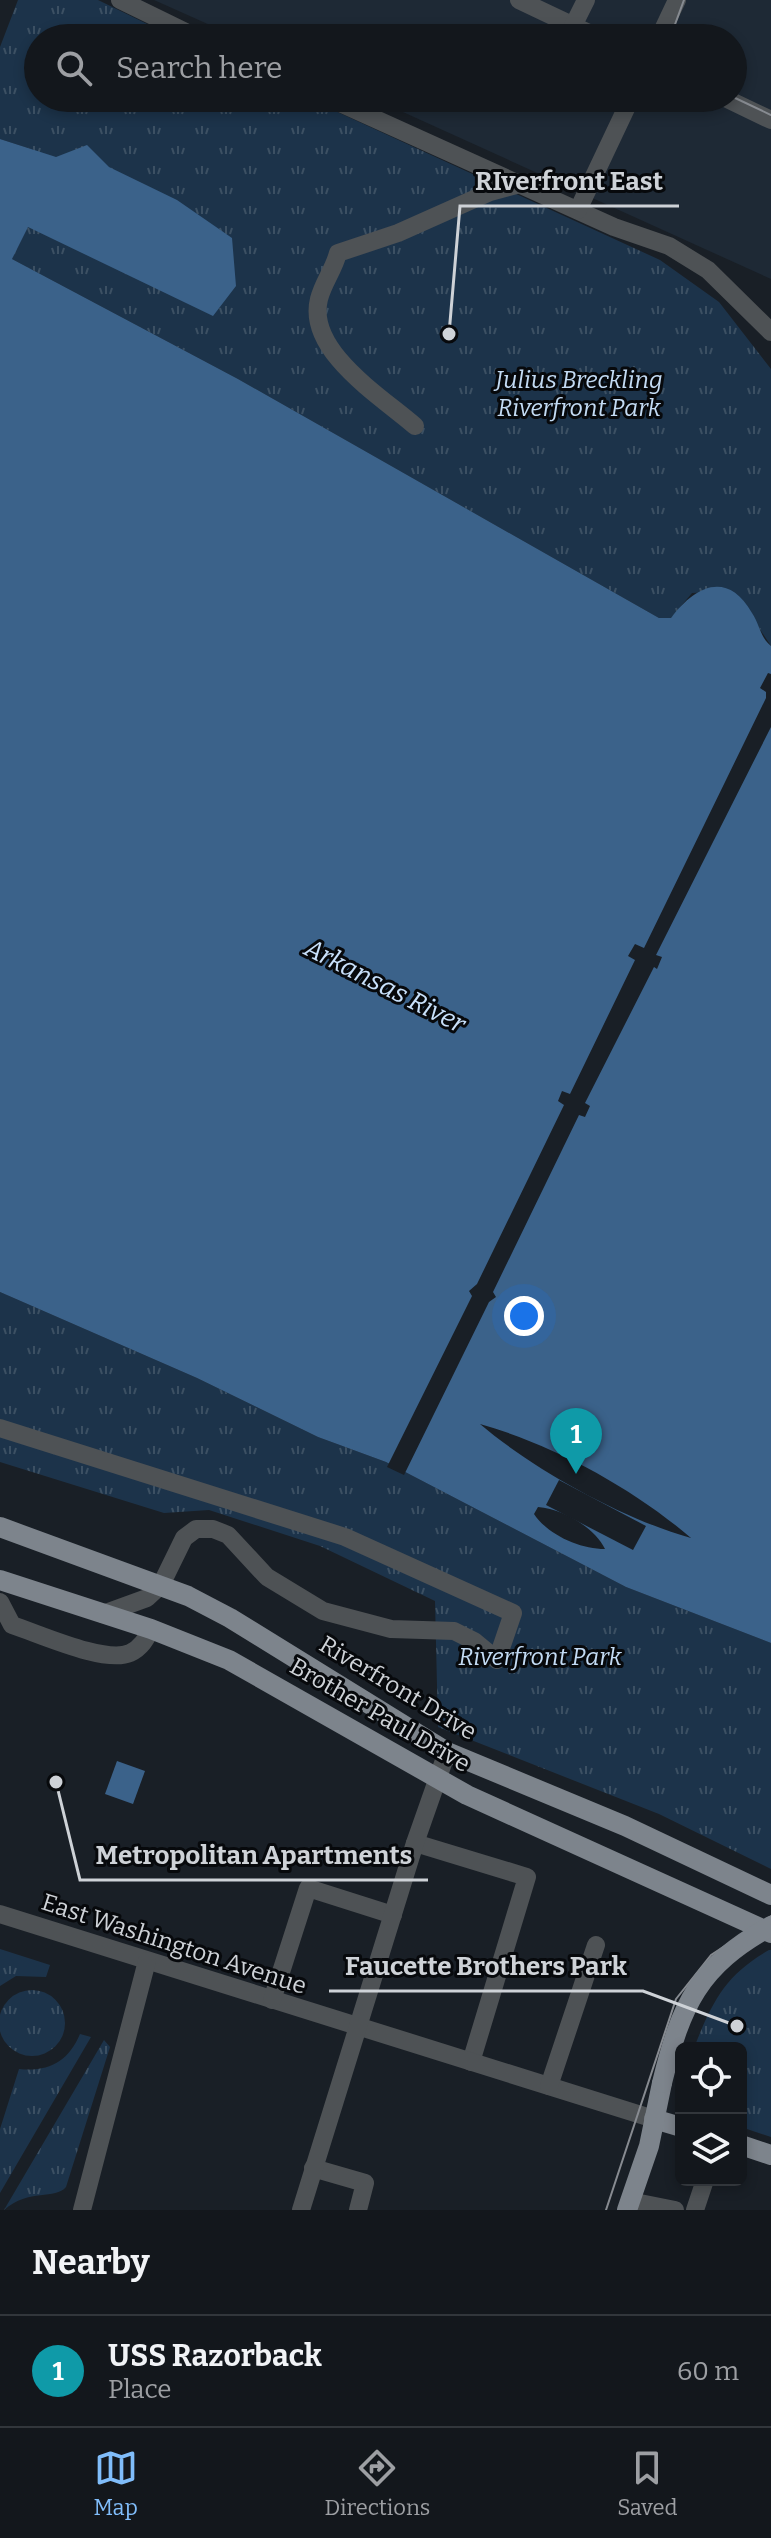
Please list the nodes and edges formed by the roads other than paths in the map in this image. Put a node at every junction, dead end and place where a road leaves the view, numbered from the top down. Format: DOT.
graph roads {
  1 [pos="120,0"];
  2 [pos="519,0"];
  3 [pos="586,0"];
  4 [pos="677,0"];
  5 [pos="169,24"];
  6 [pos="569,24"];
  7 [pos="574,24"];
  8 [pos="666,24"];
  9 [pos="747,109"];
  10 [pos="360,112"];
  11 [pos="624,112"];
  12 [pos="771,120"];
  13 [pos="520,184"];
  14 [pos="578,210"];
  15 [pos="771,332"];
  16 [pos="415,426"];
  17 [pos="0,1428"];
  18 [pos="0,1527"];
  19 [pos="0,1581"];
  20 [pos="161,1585"];
  21 [pos="0,1602"];
  22 [pos="103,1614"];
  23 [pos="151,1629"];
  24 [pos="447,1752"];
  25 [pos="438,1779"];
  26 [pos="415,1843"];
  27 [pos="771,1895"];
  28 [pos="0,1914"];
  29 [pos="393,1915"];
  30 [pos="771,1926"];
  31 [pos="771,1933"];
  32 [pos="596,1945"];
  33 [pos="147,1961"];
  34 [pos="272,2000"];
  35 [pos="358,2027"];
  36 [pos="471,2062"];
  37 [pos="549,2086"];
  38 [pos="654,2119"];
  39 [pos="675,2125"];
  40 [pos="747,2147"];
  41 [pos="771,2155"];
  42 [pos="313,2168"];
  43 [pos="703,2186"];
  44 [pos="629,2206"];
  45 [pos="82,2210"];
  46 [pos="301,2210"];
  47 [pos="358,2210"];
  48 [pos="675,2210"];
  49 [pos="695,2210"];
  1 -- 5 [label="street"];
  2 -- 6 [label="street"];
  3 -- 7 [label="street"];
  4 -- 8 [label="street"];
  9 -- 12 [label="street"];
  10 -- 13 [label="street"];
  11 -- 14 [label="street"];
  13 -- 14 [label="street"];
  13 -- 16 [label="street"];
  14 -- 15 [label="street"];
  17 -- 20 [label="street"];
  18 -- 20 [label="main road, Riverfront Drive"];
  19 -- 22 [label="main road, Brother Paul Drive"];
  20 -- 22 [label="street"];
  20 -- 24 [label="main road, Riverfront Drive"];
  21 -- 23 [label="street"];
  22 -- 23 [label="main road, Brother Paul Drive"];
  23 -- 25 [label="main road, Brother Paul Drive"];
  24 -- 25 [label="street"];
  24 -- 27 [label="main road, Riverfront Drive"];
  25 -- 26 [label="street"];
  25 -- 31 [label="main road, Brother Paul Drive"];
  26 -- 29 [label="street"];
  26 -- 36 [label="street"];
  28 -- 33 [label="street, East Washington Avenue"];
  29 -- 34 [label="street"];
  29 -- 35 [label="street"];
  30 -- 38 [label="main road, bridge"];
  32 -- 37 [label="street"];
  33 -- 34 [label="street, East Washington Avenue"];
  33 -- 45 [label="street"];
  34 -- 35 [label="street, East Washington Avenue"];
  35 -- 36 [label="street, East Washington Avenue"];
  35 -- 42 [label="street"];
  36 -- 37 [label="street, East Washington Avenue"];
  37 -- 38 [label="street, East Washington Avenue"];
  38 -- 39 [label="main road"];
  38 -- 44 [label="main road"];
  40 -- 41 [label="main road"];
  42 -- 46 [label="street"];
  42 -- 47 [label="street"];
  43 -- 49 [label="street"];
  44 -- 48 [label="street"];
}
